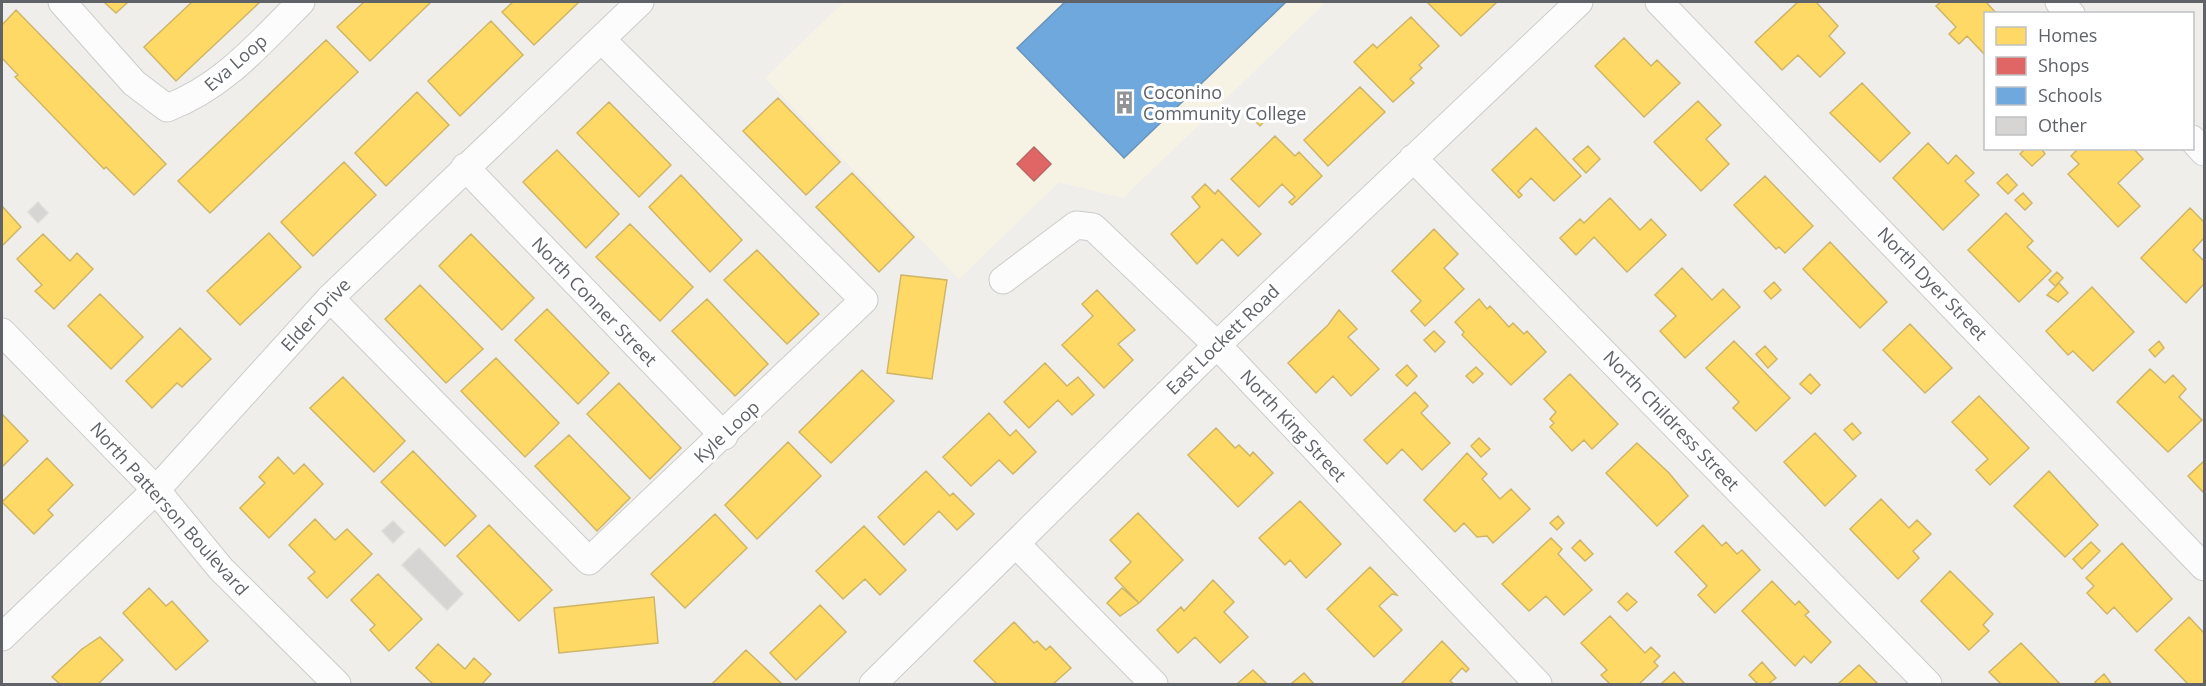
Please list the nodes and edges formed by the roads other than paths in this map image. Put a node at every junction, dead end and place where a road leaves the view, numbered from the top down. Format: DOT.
graph roads {
  1 [pos="62,2"];
  2 [pos="301,2"];
  3 [pos="640,2"];
  4 [pos="1579,2"];
  5 [pos="1659,2"];
  6 [pos="602,40"];
  7 [pos="2194,140"];
  8 [pos="2205,152"];
  9 [pos="1413,158"];
  10 [pos="465,167"];
  11 [pos="1003,280"];
  12 [pos="330,298"];
  13 [pos="2,332"];
  14 [pos="1217,345"];
  15 [pos="724,436"];
  16 [pos="156,490"];
  17 [pos="1016,544"];
  18 [pos="2205,567"];
  19 [pos="2,637"];
  20 [pos="337,684"];
  21 [pos="873,684"];
  22 [pos="1154,684"];
  23 [pos="1538,684"];
  24 [pos="1928,684"];
  1 -- 2 [label="street, Eva Loop"];
  3 -- 6 [label="street, Elder Drive"];
  4 -- 9 [label="street, East Lockett Road"];
  5 -- 18 [label="street, North Dyer Street"];
  6 -- 10 [label="street, Elder Drive"];
  6 -- 15 [label="street, Kyle Loop"];
  7 -- 8 [label="street"];
  9 -- 14 [label="street, East Lockett Road"];
  9 -- 24 [label="street, North Childress Street"];
  10 -- 12 [label="street, Elder Drive"];
  10 -- 15 [label="street, North Conner Street"];
  11 -- 14 [label="street, North King Street"];
  12 -- 15 [label="street, Kyle Loop"];
  12 -- 16 [label="street, Elder Drive"];
  13 -- 16 [label="street, North Patterson Boulevard"];
  14 -- 17 [label="street, East Lockett Road"];
  14 -- 23 [label="street, North King Street"];
  16 -- 19 [label="street, Elder Drive"];
  16 -- 20 [label="street, North Patterson Boulevard"];
  17 -- 21 [label="street, East Lockett Road"];
  17 -- 22 [label="street"];
}
